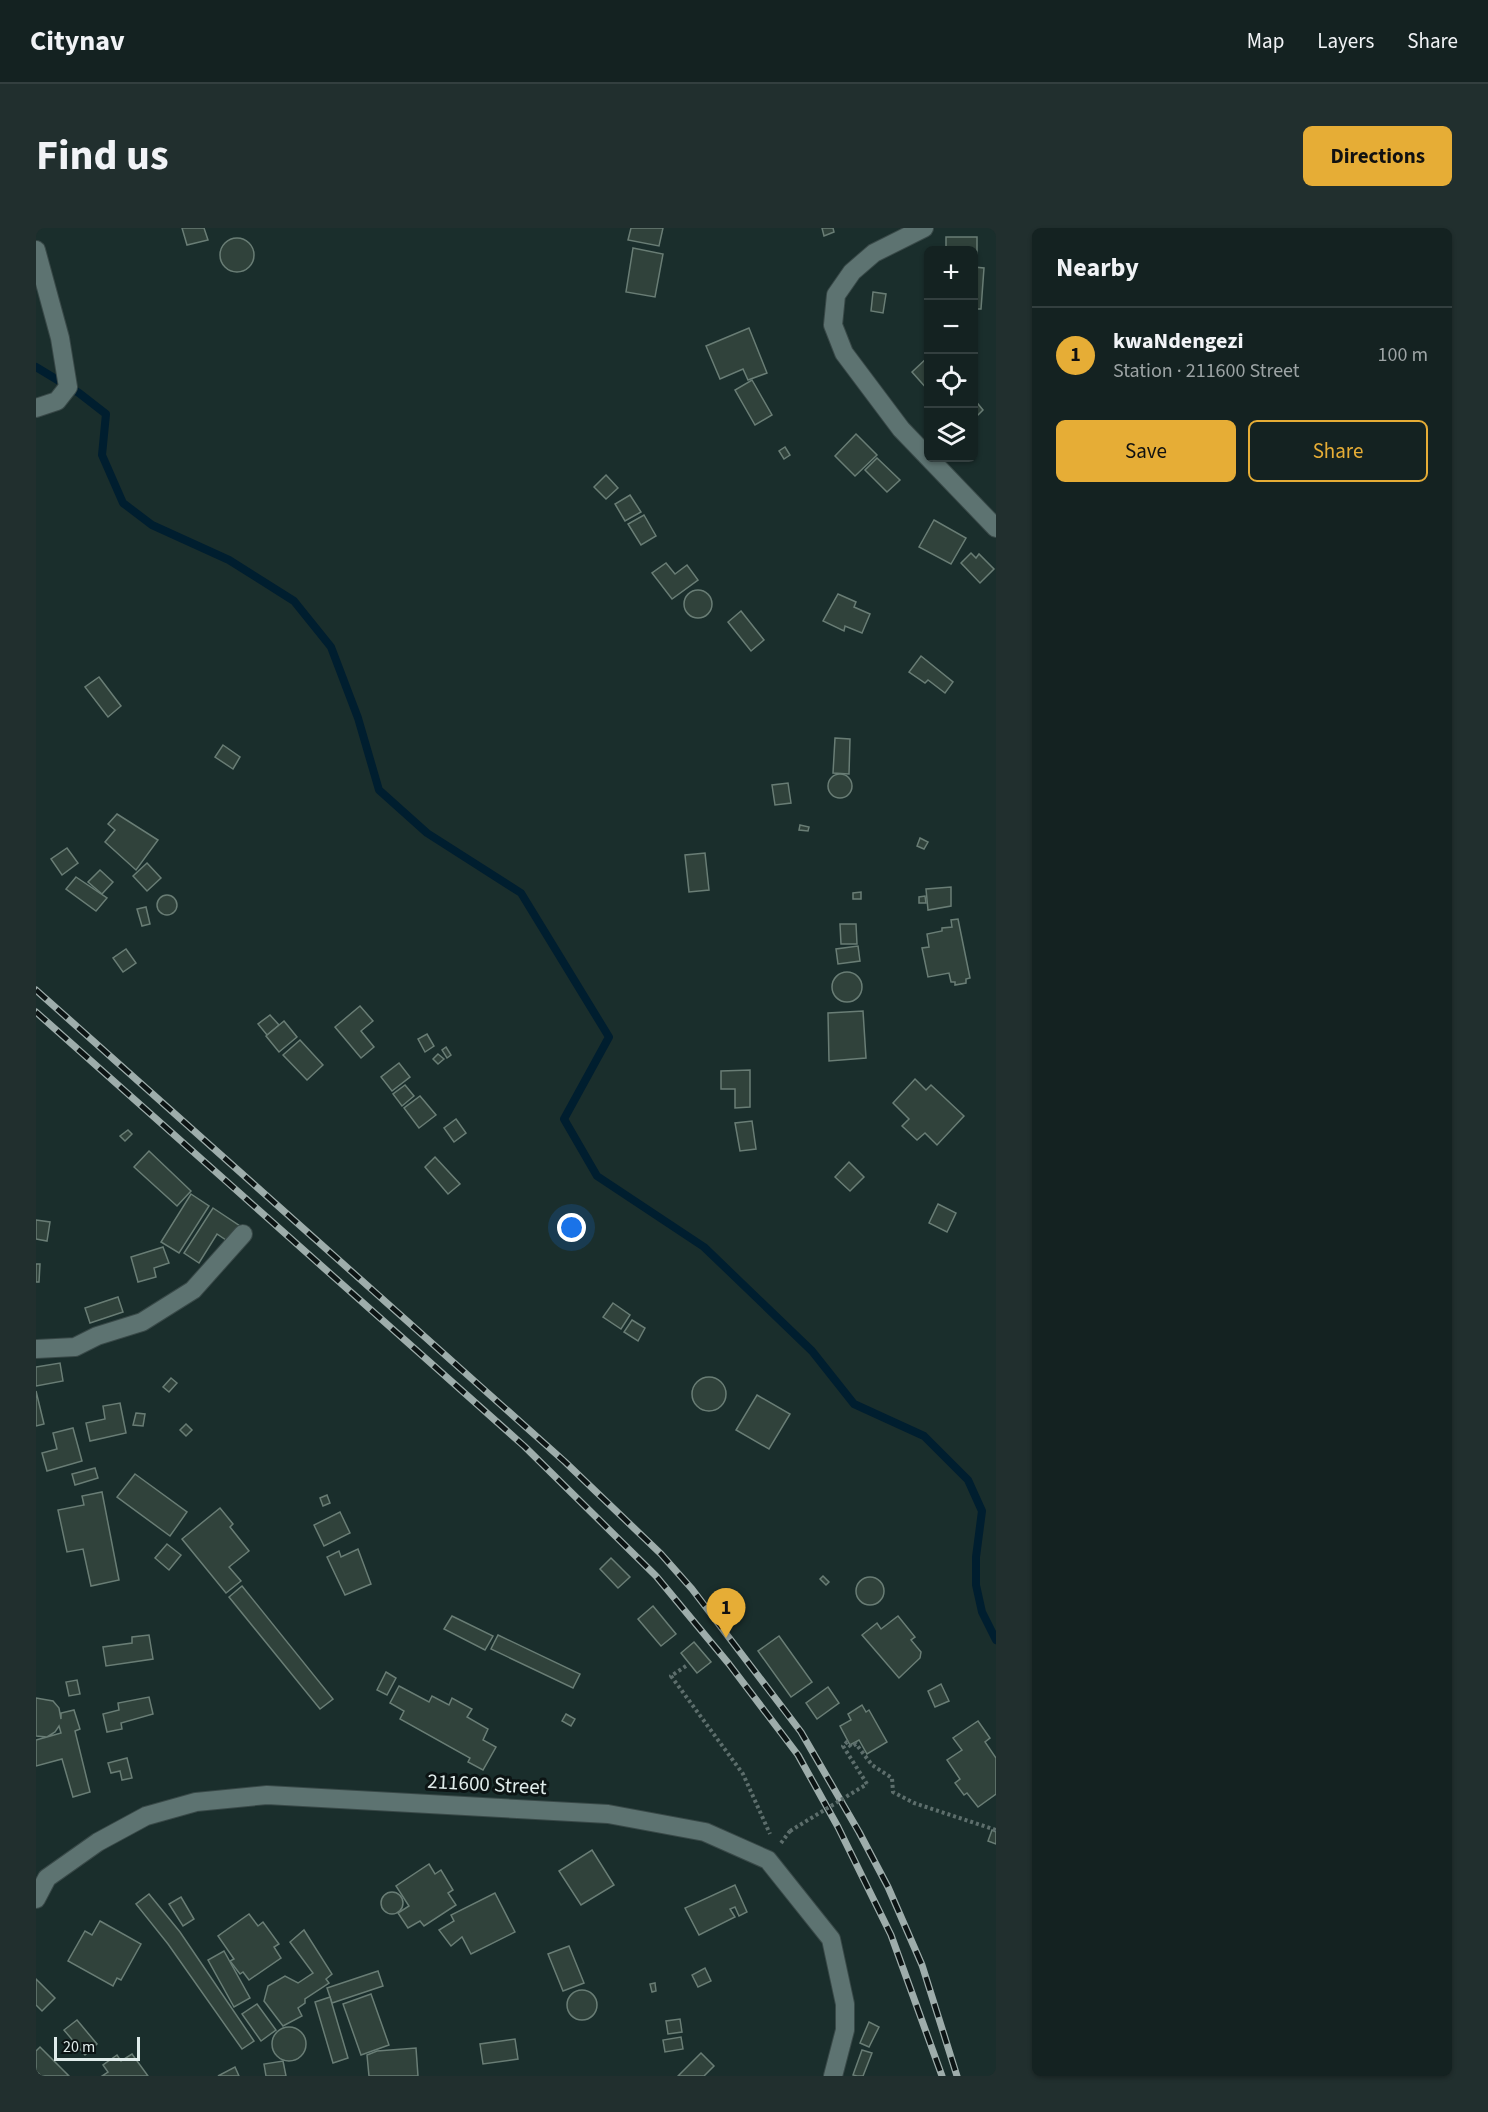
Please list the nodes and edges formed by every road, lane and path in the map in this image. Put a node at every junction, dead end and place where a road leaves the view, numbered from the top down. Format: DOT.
graph roads {
  1 [pos="924,228"];
  2 [pos="36,250"];
  3 [pos="36,408"];
  4 [pos="996,528"];
  5 [pos="243,1234"];
  6 [pos="36,1349"];
  7 [pos="686,1666"];
  8 [pos="996,1830"];
  9 [pos="790,1831"];
  10 [pos="772,1838"];
  11 [pos="41,1874"];
  12 [pos="36,1899"];
  13 [pos="833,2076"];
  1 -- 4 [label="street"];
  2 -- 3 [label="street"];
  5 -- 6 [label="street"];
  7 -- 10 [label="path"];
  8 -- 9 [label="path, bridge"];
  11 -- 12 [label="street, 211600 Street"];
  11 -- 13 [label="street, 211600 Street"];
}
